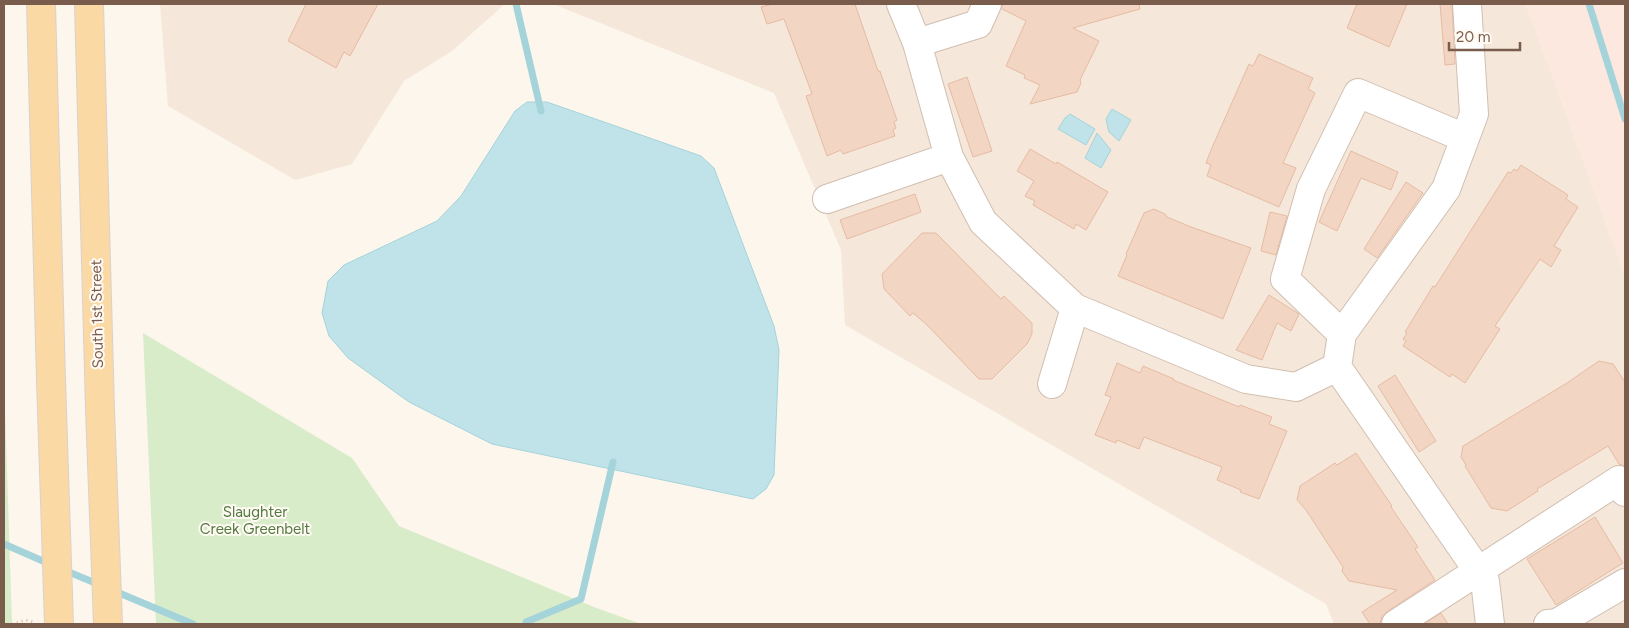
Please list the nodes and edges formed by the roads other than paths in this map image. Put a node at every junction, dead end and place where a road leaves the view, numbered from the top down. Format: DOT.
graph roads {
  1 [pos="41,4"];
  2 [pos="89,4"];
  3 [pos="901,4"];
  4 [pos="987,4"];
  5 [pos="1467,4"];
  6 [pos="917,43"];
  7 [pos="1465,138"];
  8 [pos="949,157"];
  9 [pos="827,199"];
  10 [pos="1075,308"];
  11 [pos="1342,334"];
  12 [pos="1338,367"];
  13 [pos="1052,384"];
  14 [pos="1625,492"];
  15 [pos="1478,571"];
  16 [pos="1625,583"];
  17 [pos="47,623"];
  18 [pos="108,624"];
  19 [pos="1396,624"];
  20 [pos="1490,624"];
  21 [pos="1548,624"];
  1 -- 17 [label="main road"];
  2 -- 18 [label="main road, South 1st Street"];
  3 -- 6 [label="lane"];
  4 -- 6 [label="lane"];
  5 -- 7 [label="lane"];
  6 -- 8 [label="lane"];
  7 -- 11 [label="lane"];
  7 -- 11 [label="lane"];
  8 -- 9 [label="lane"];
  8 -- 10 [label="lane"];
  10 -- 12 [label="lane"];
  10 -- 13 [label="lane"];
  11 -- 12 [label="lane"];
  12 -- 15 [label="lane"];
  14 -- 15 [label="lane"];
  15 -- 19 [label="lane"];
  15 -- 20 [label="lane"];
  16 -- 21 [label="lane"];
}
